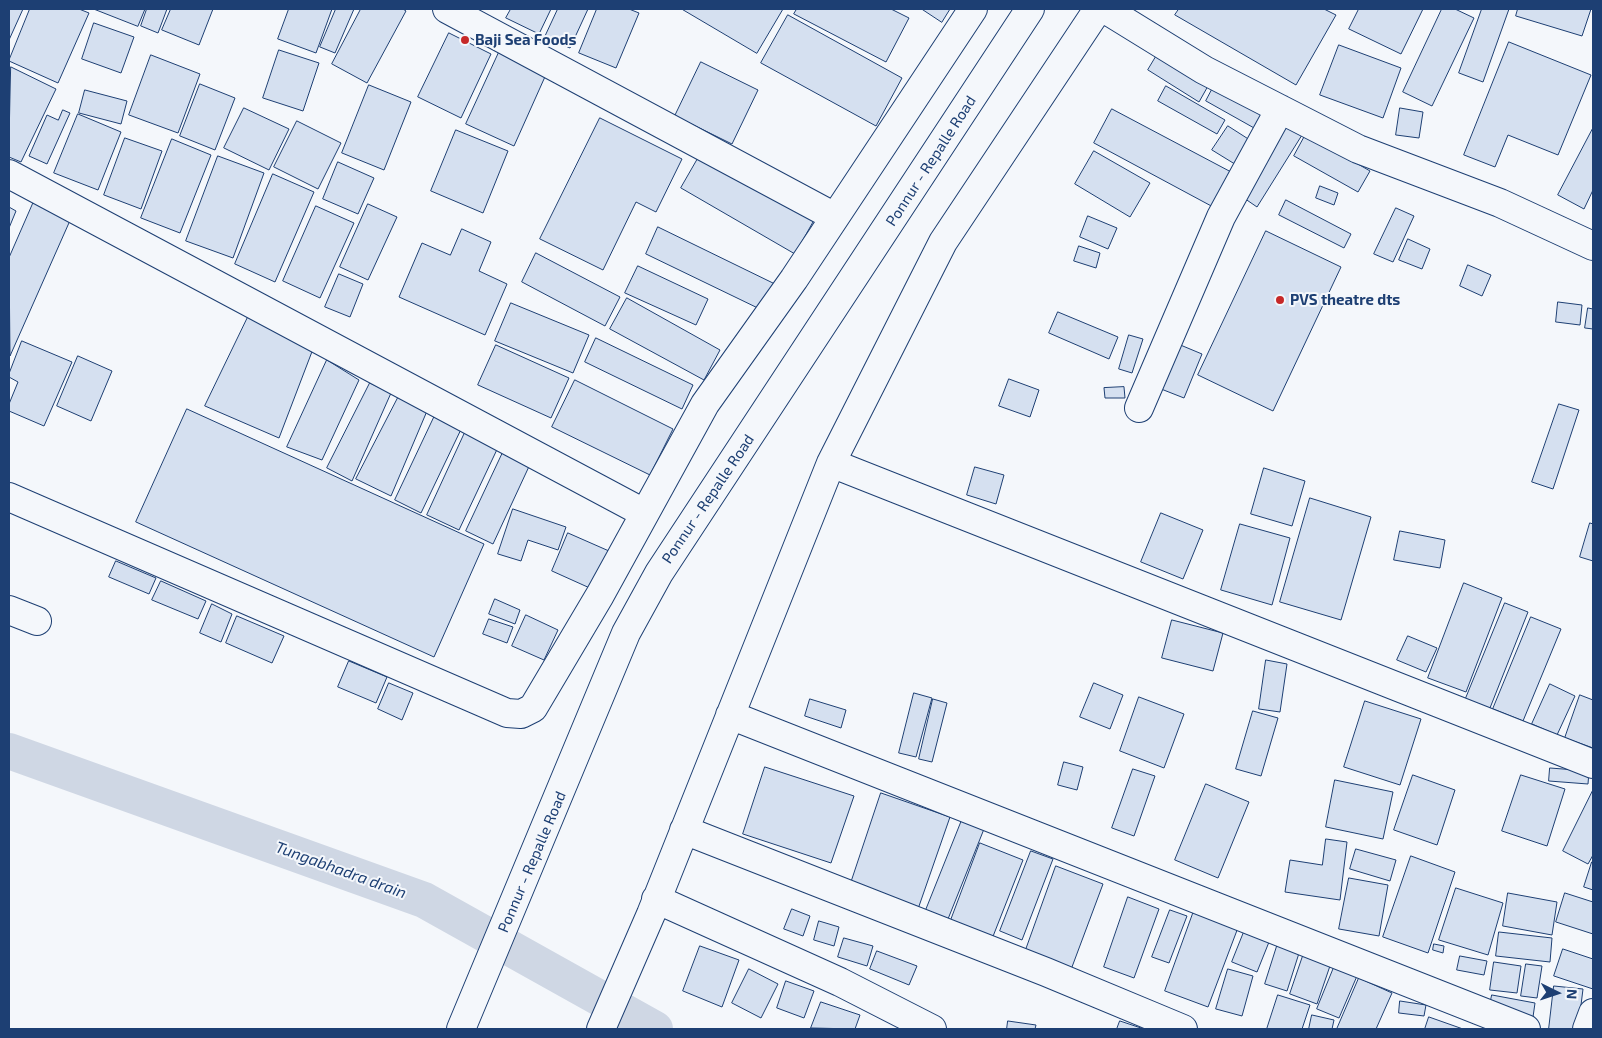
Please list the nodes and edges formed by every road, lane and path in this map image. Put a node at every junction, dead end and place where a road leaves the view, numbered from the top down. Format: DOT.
graph roads {
  1 [pos="447,9"];
  2 [pos="973,9"];
  3 [pos="1030,9"];
  4 [pos="1098,9"];
  5 [pos="1105,9"];
  6 [pos="1280,109"];
  7 [pos="9,174"];
  8 [pos="835,217"];
  9 [pos="1593,246"];
  10 [pos="1139,408"];
  11 [pos="832,463"];
  12 [pos="9,497"];
  13 [pos="644,513"];
  14 [pos="9,610"];
  15 [pos="36,622"];
  16 [pos="730,715"];
  17 [pos="1593,764"];
  18 [pos="684,830"];
  19 [pos="654,906"];
  20 [pos="1593,1013"];
  21 [pos="461,1029"];
  22 [pos="601,1029"];
  23 [pos="932,1029"];
  24 [pos="1183,1029"];
  25 [pos="1526,1029"];
  26 [pos="1587,1029"];
  1 -- 8 [label="street"];
  2 -- 8 [label="street"];
  3 -- 21 [label="street, Ponnur - Repalle Road"];
  4 -- 11 [label="street"];
  5 -- 6 [label="street"];
  6 -- 9 [label="street"];
  6 -- 10 [label="street"];
  7 -- 13 [label="street"];
  8 -- 13 [label="street"];
  11 -- 16 [label="street"];
  11 -- 17 [label="street"];
  12 -- 13 [label="street"];
  14 -- 15 [label="street"];
  16 -- 18 [label="street"];
  16 -- 25 [label="street"];
  18 -- 19 [label="street"];
  18 -- 24 [label="street"];
  19 -- 22 [label="street"];
  19 -- 23 [label="street"];
  20 -- 26 [label="street"];
}
